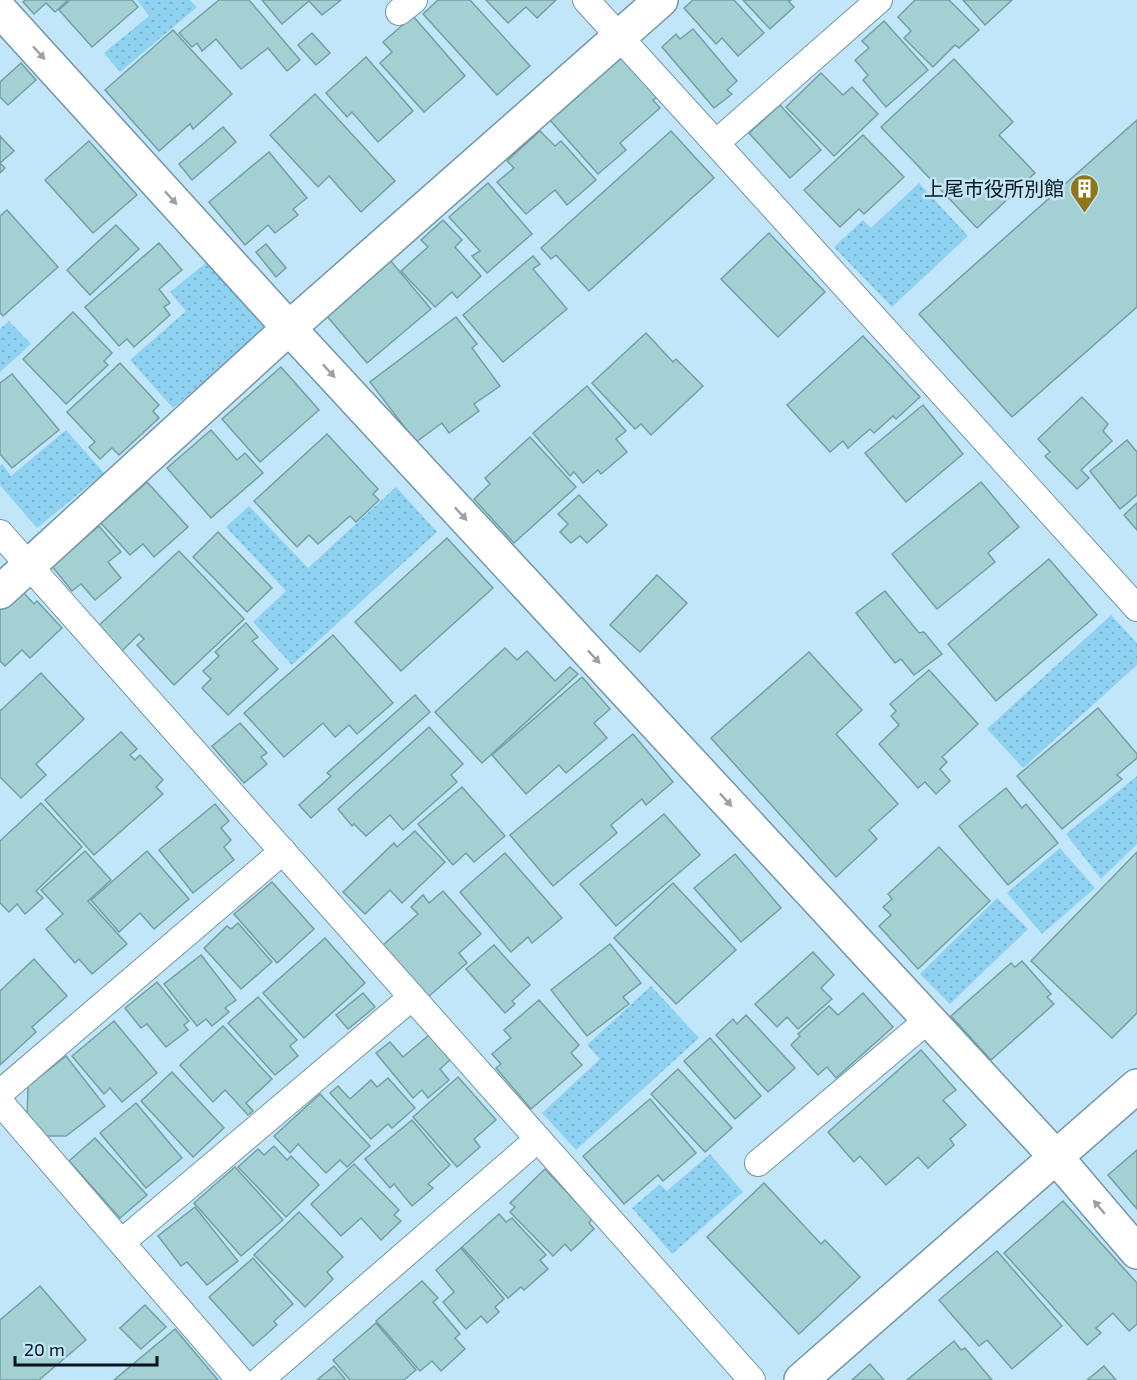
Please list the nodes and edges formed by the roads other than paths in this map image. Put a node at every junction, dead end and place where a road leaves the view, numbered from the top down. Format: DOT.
graph roads {
  1 [pos="586,0"];
  2 [pos="662,0"];
  3 [pos="879,0"];
  4 [pos="0,10"];
  5 [pos="619,38"];
  6 [pos="716,143"];
  7 [pos="289,328"];
  8 [pos="0,533"];
  9 [pos="30,566"];
  10 [pos="0,592"];
  11 [pos="1137,608"];
  12 [pos="283,851"];
  13 [pos="412,997"];
  14 [pos="929,1019"];
  15 [pos="1137,1086"];
  16 [pos="0,1093"];
  17 [pos="0,1102"];
  18 [pos="538,1139"];
  19 [pos="1056,1157"];
  20 [pos="758,1163"];
  21 [pos="122,1242"];
  22 [pos="1137,1251"];
  23 [pos="240,1380"];
  24 [pos="260,1380"];
  25 [pos="752,1380"];
  26 [pos="801,1380"];
  1 -- 5 [label="lane"];
  2 -- 5 [label="street"];
  3 -- 6 [label="lane"];
  4 -- 7 [label="street, one-way"];
  5 -- 6 [label="lane"];
  5 -- 7 [label="street"];
  6 -- 11 [label="lane"];
  7 -- 9 [label="street"];
  7 -- 14 [label="street, one-way"];
  8 -- 9 [label="lane"];
  9 -- 10 [label="street"];
  9 -- 12 [label="lane"];
  12 -- 13 [label="lane"];
  12 -- 16 [label="lane"];
  13 -- 18 [label="lane"];
  13 -- 21 [label="lane"];
  14 -- 19 [label="street"];
  14 -- 20 [label="lane"];
  15 -- 19 [label="street"];
  17 -- 21 [label="lane"];
  18 -- 24 [label="lane"];
  18 -- 25 [label="lane"];
  22 -- 19 [label="street, one-way"];
  19 -- 26 [label="street"];
  21 -- 23 [label="lane"];
}
